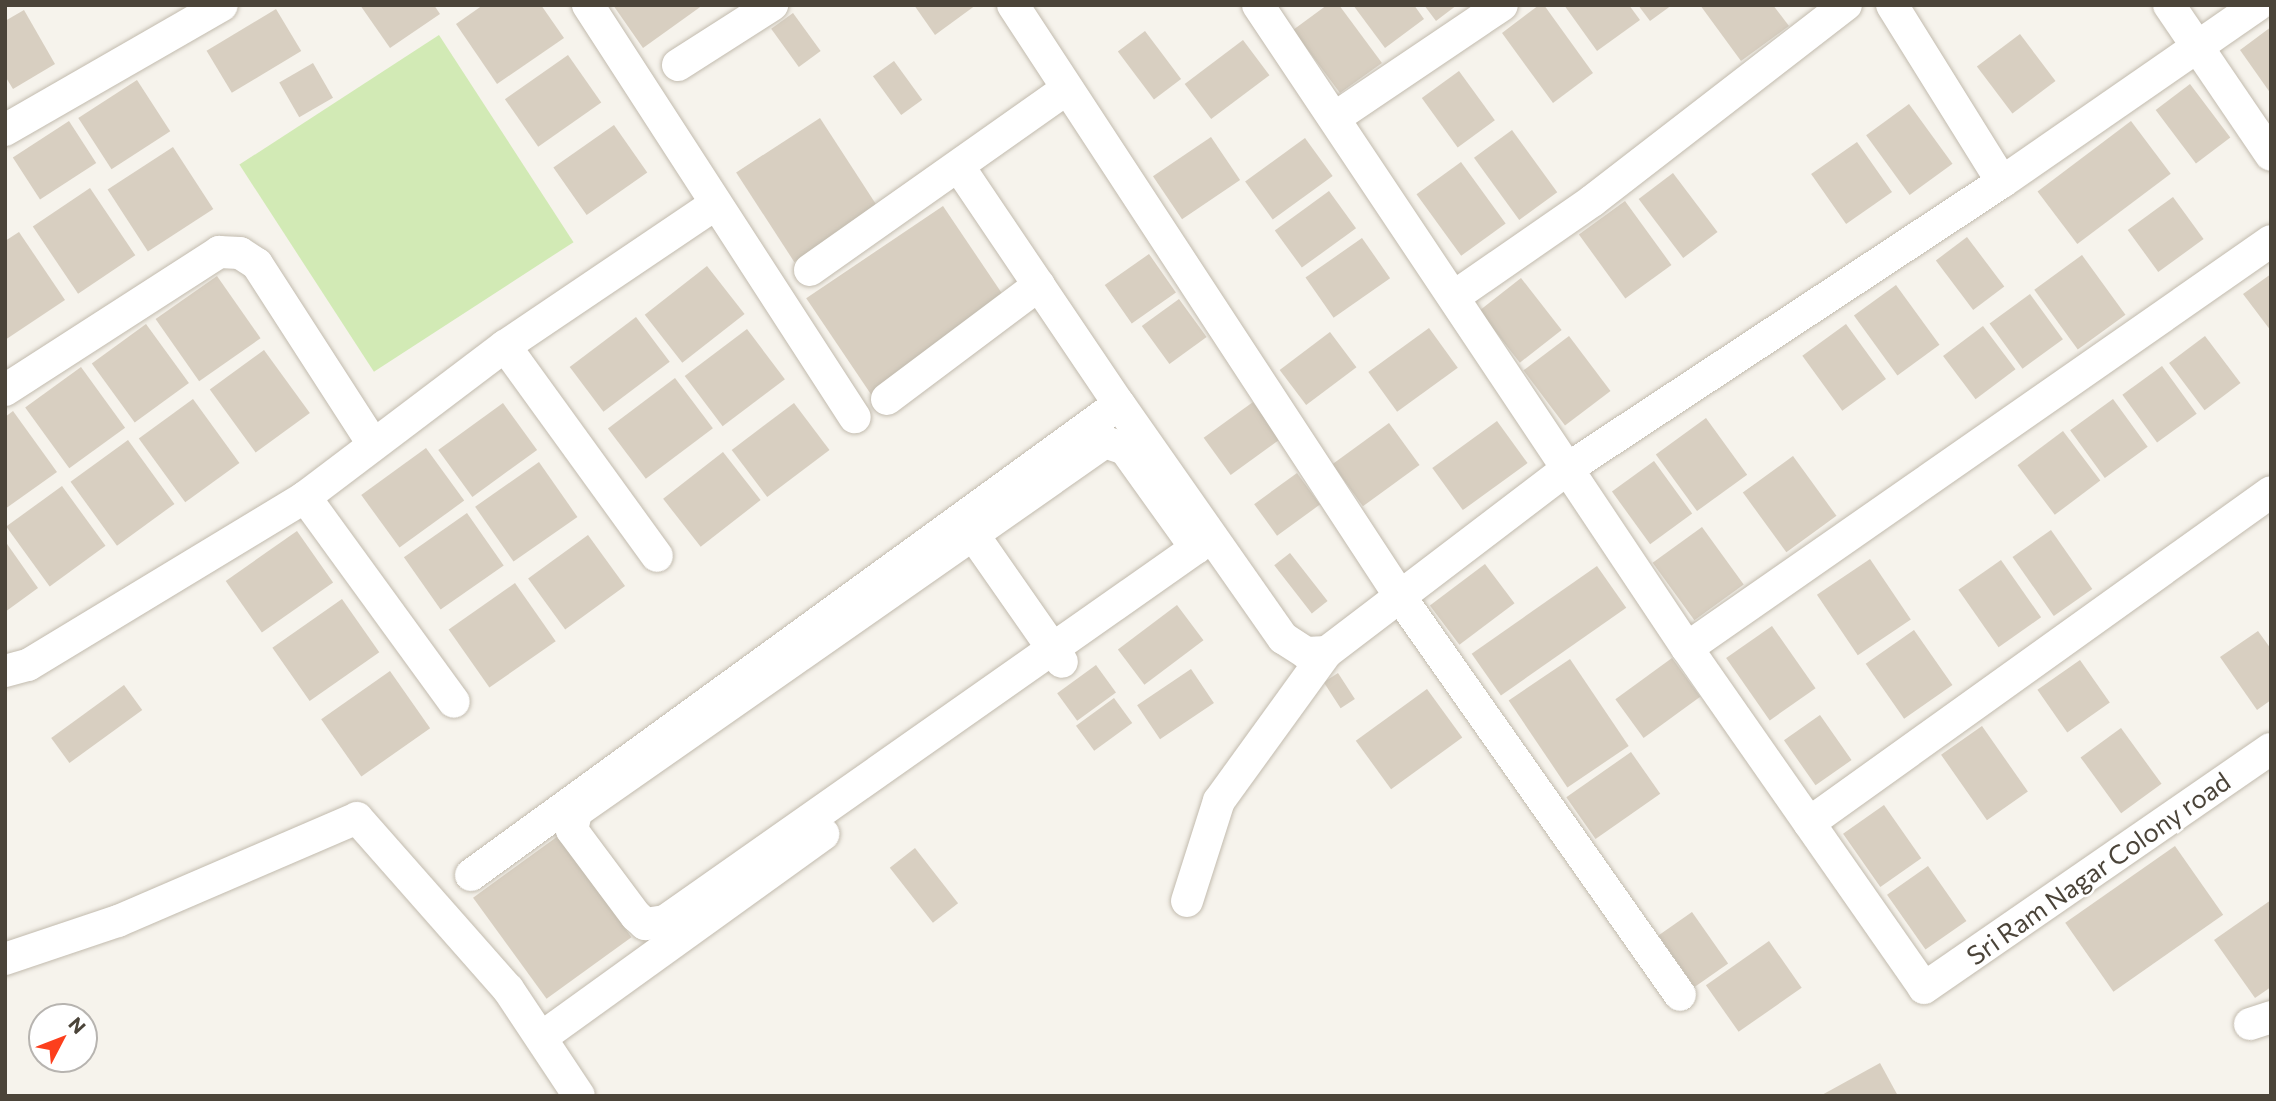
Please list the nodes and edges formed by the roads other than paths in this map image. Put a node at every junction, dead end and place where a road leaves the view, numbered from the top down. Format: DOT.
graph roads {
  1 [pos="222,5"];
  2 [pos="588,5"];
  3 [pos="772,5"];
  4 [pos="1013,5"];
  5 [pos="1258,5"];
  6 [pos="1502,5"];
  7 [pos="1846,5"];
  8 [pos="1892,5"];
  9 [pos="2169,5"];
  10 [pos="2258,5"];
  11 [pos="2199,49"];
  12 [pos="678,65"];
  13 [pos="1067,89"];
  14 [pos="1336,117"];
  15 [pos="5,130"];
  16 [pos="2271,155"];
  17 [pos="959,167"];
  18 [pos="2002,182"];
  19 [pos="714,205"];
  20 [pos="2271,241"];
  21 [pos="810,270"];
  22 [pos="1039,285"];
  23 [pos="1455,296"];
  24 [pos="505,346"];
  25 [pos="5,390"];
  26 [pos="887,399"];
  27 [pos="1119,404"];
  28 [pos="855,417"];
  29 [pos="373,444"];
  30 [pos="1567,469"];
  31 [pos="2271,492"];
  32 [pos="305,497"];
  33 [pos="972,533"];
  34 [pos="1206,552"];
  35 [pos="657,556"];
  36 [pos="1401,598"];
  37 [pos="1687,648"];
  38 [pos="1327,652"];
  39 [pos="1058,654"];
  40 [pos="5,671"];
  41 [pos="454,702"];
  42 [pos="2271,749"];
  43 [pos="913,756"];
  44 [pos="1809,823"];
  45 [pos="471,875"];
  46 [pos="1187,901"];
  47 [pos="5,959"];
  48 [pos="1680,995"];
  49 [pos="542,1037"];
  50 [pos="579,1096"];
  1 -- 15 [label="street"];
  2 -- 19 [label="street"];
  3 -- 12 [label="street"];
  4 -- 13 [label="street"];
  5 -- 14 [label="street"];
  6 -- 14 [label="street"];
  7 -- 23 [label="street"];
  8 -- 18 [label="street"];
  9 -- 11 [label="street"];
  10 -- 11 [label="street"];
  11 -- 16 [label="street"];
  11 -- 18 [label="street"];
  13 -- 17 [label="street"];
  13 -- 36 [label="street"];
  14 -- 23 [label="street"];
  17 -- 21 [label="street"];
  17 -- 22 [label="street"];
  18 -- 30 [label="street"];
  19 -- 24 [label="street"];
  19 -- 28 [label="street"];
  20 -- 37 [label="street"];
  22 -- 26 [label="street"];
  22 -- 27 [label="street"];
  23 -- 30 [label="street"];
  24 -- 29 [label="street"];
  24 -- 35 [label="street"];
  25 -- 29 [label="street"];
  27 -- 34 [label="street"];
  27 -- 45 [label="street"];
  29 -- 32 [label="street"];
  30 -- 36 [label="street"];
  30 -- 37 [label="street"];
  31 -- 44 [label="street"];
  32 -- 40 [label="street"];
  32 -- 41 [label="street"];
  33 -- 34 [label="street"];
  33 -- 39 [label="street"];
  33 -- 43 [label="street"];
  34 -- 38 [label="street"];
  34 -- 39 [label="street"];
  36 -- 38 [label="street"];
  36 -- 48 [label="street"];
  37 -- 44 [label="street"];
  38 -- 46 [label="street"];
  39 -- 43 [label="street"];
  42 -- 44 [label="street, Sri Ram Nagar Colony road"];
  43 -- 49 [label="street"];
  47 -- 49 [label="street"];
  49 -- 50 [label="street"];
}
